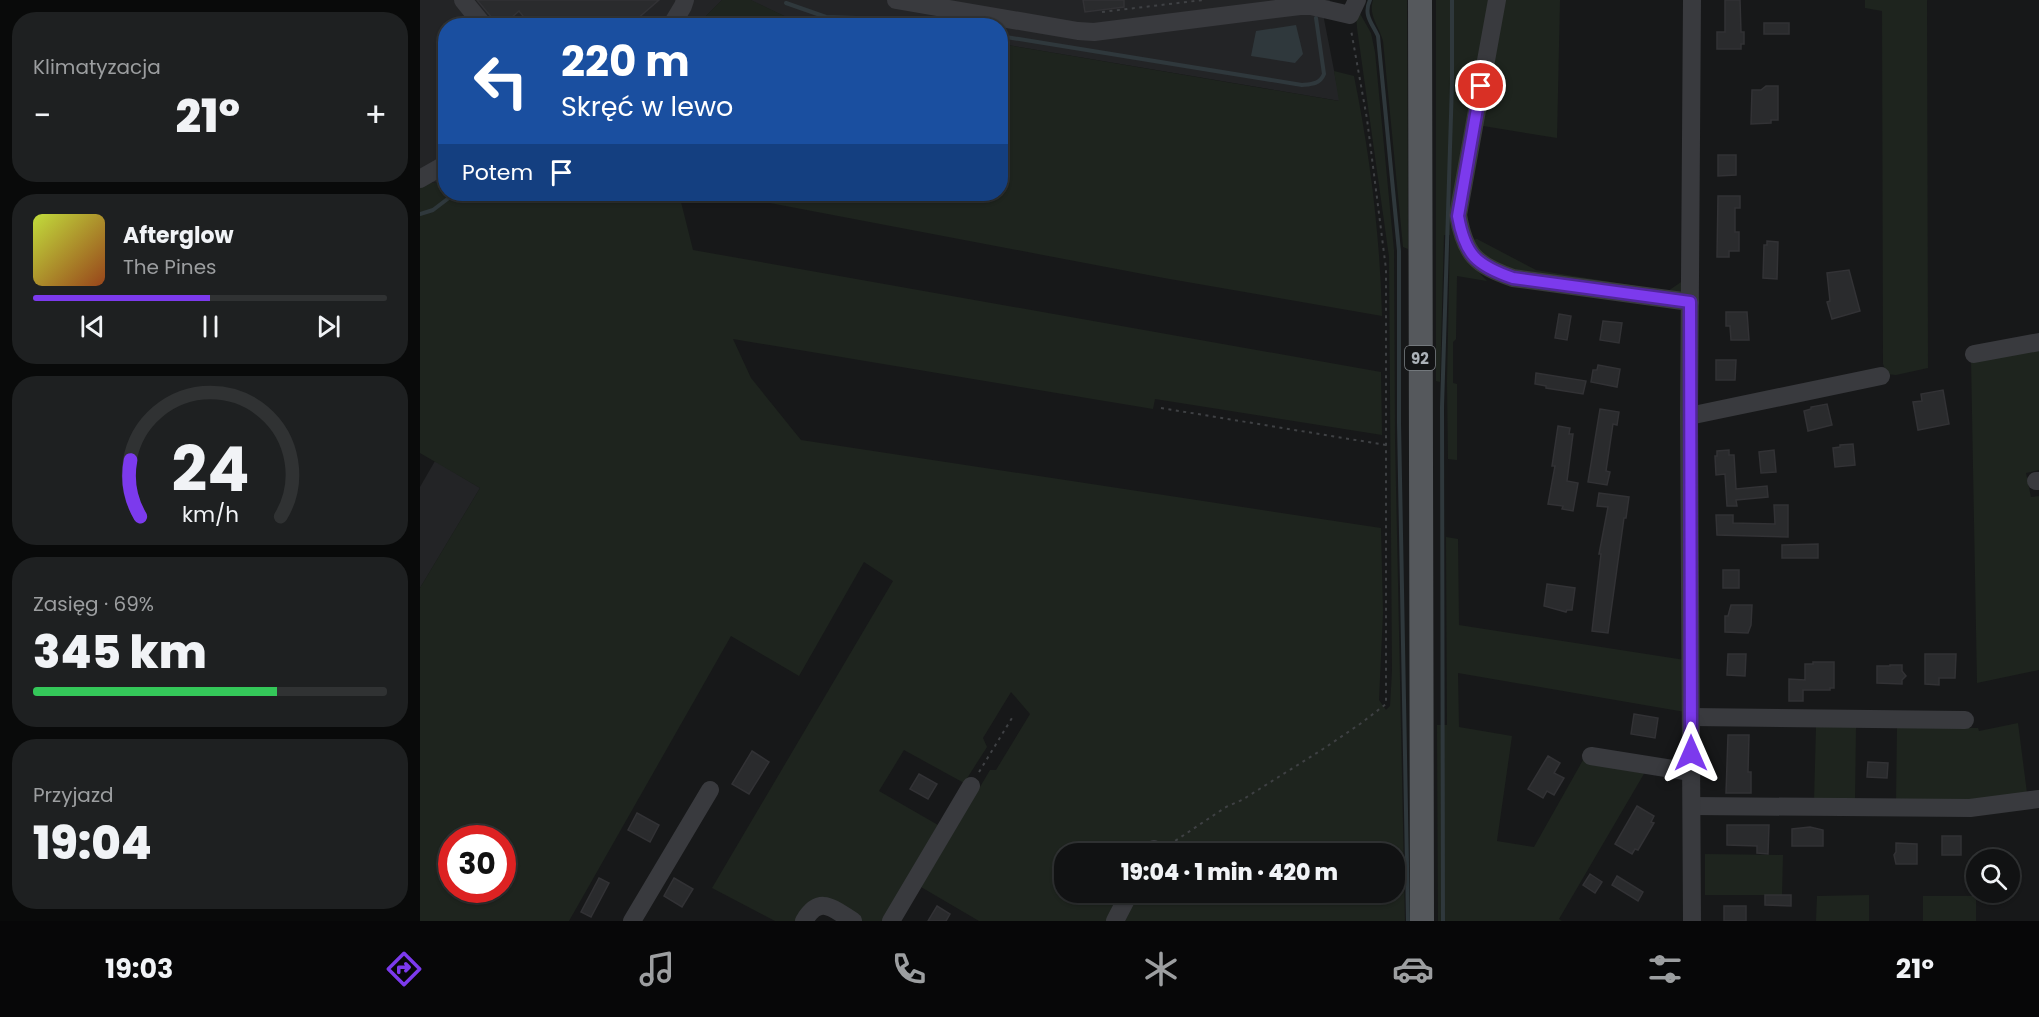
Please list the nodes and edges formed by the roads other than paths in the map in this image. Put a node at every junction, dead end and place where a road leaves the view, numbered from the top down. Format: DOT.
graph roads {
  1 [pos="463,0"];
  2 [pos="685,0"];
  3 [pos="896,0"];
  4 [pos="1419,0"];
  5 [pos="1497,0"];
  6 [pos="1692,0"];
  7 [pos="1301,3"];
  8 [pos="1354,8"];
  9 [pos="478,18"];
  10 [pos="676,18"];
  11 [pos="1002,18"];
  12 [pos="1008,19"];
  13 [pos="438,169"];
  14 [pos="420,179"];
  15 [pos="1690,302"];
  16 [pos="2039,342"];
  17 [pos="1974,354"];
  18 [pos="1881,376"];
  19 [pos="1689,416"];
  20 [pos="1690,717"];
  21 [pos="1965,720"];
  22 [pos="1592,756"];
  23 [pos="1691,772"];
  24 [pos="971,786"];
  25 [pos="710,790"];
  26 [pos="2039,799"];
  27 [pos="1692,806"];
  28 [pos="1124,903"];
  29 [pos="808,915"];
  30 [pos="632,921"];
  31 [pos="853,921"];
  32 [pos="891,921"];
  33 [pos="1114,921"];
  34 [pos="1422,921"];
  35 [pos="1692,921"];
  1 -- 9 [label="street"];
  2 -- 10 [label="street"];
  3 -- 11 [label="street"];
  4 -- 34 [label="main road, 92"];
  5 -- 15 [label="street"];
  6 -- 15 [label="street"];
  7 -- 8 [label="street"];
  7 -- 12 [label="street"];
  13 -- 14 [label="street"];
  15 -- 19 [label="street"];
  16 -- 17 [label="street"];
  18 -- 19 [label="street"];
  19 -- 20 [label="street"];
  20 -- 21 [label="street"];
  20 -- 23 [label="street"];
  22 -- 23 [label="street"];
  23 -- 27 [label="street"];
  24 -- 32 [label="street"];
  25 -- 30 [label="street"];
  26 -- 27 [label="street"];
  27 -- 35 [label="street"];
  28 -- 33 [label="street"];
  29 -- 31 [label="street"];
}
